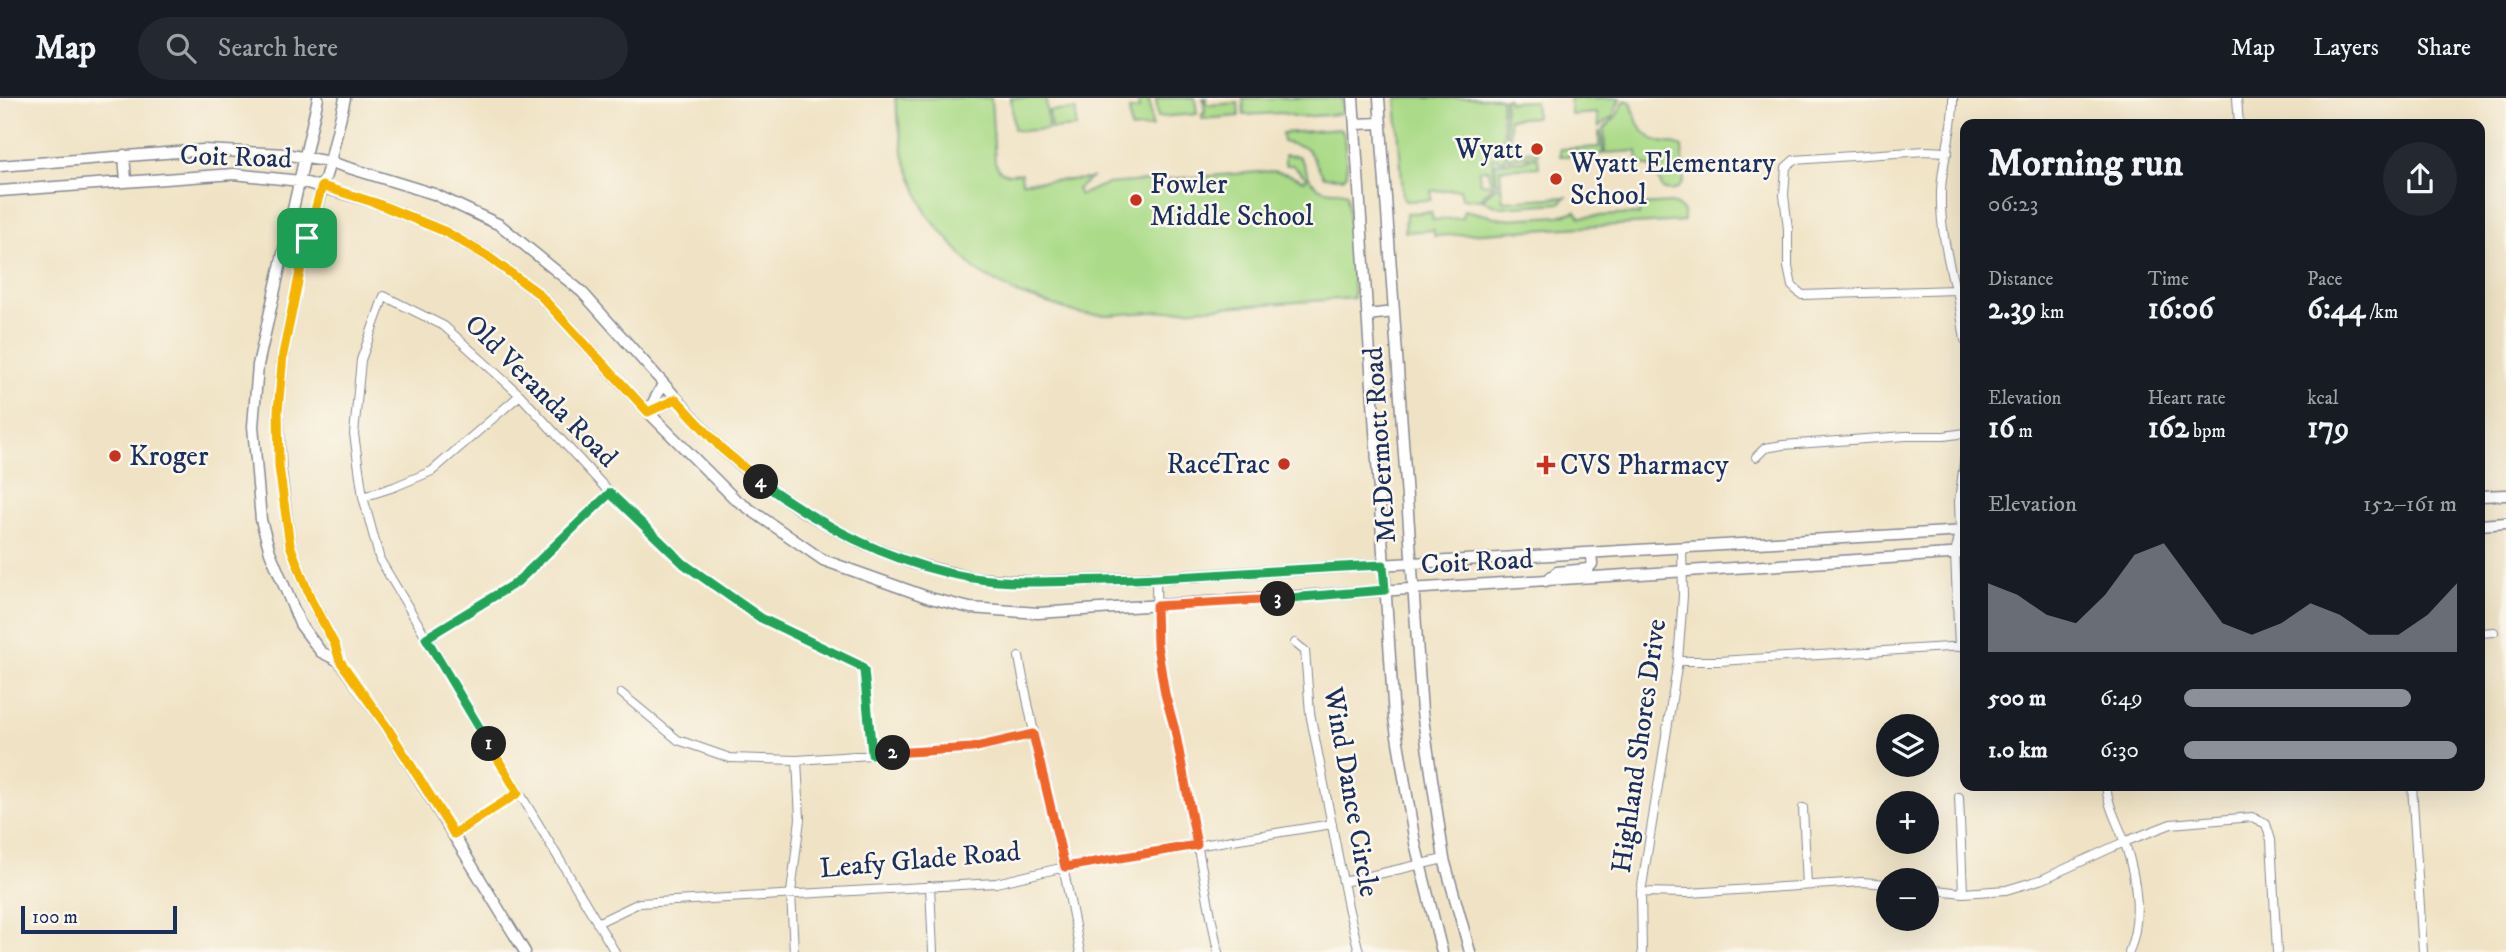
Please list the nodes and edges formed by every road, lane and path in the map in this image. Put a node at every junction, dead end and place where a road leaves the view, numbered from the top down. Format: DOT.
graph roads {
  1 [pos="318,98"];
  2 [pos="345,98"];
  3 [pos="1353,98"];
  4 [pos="1379,98"];
  5 [pos="1953,98"];
  6 [pos="2237,98"];
  7 [pos="2239,119"];
  8 [pos="1381,123"];
  9 [pos="1355,124"];
  10 [pos="1948,152"];
  11 [pos="124,155"];
  12 [pos="306,157"];
  13 [pos="330,162"];
  14 [pos="0,166"];
  15 [pos="126,181"];
  16 [pos="300,181"];
  17 [pos="322,186"];
  18 [pos="0,191"];
  19 [pos="1955,290"];
  20 [pos="1960,308"];
  21 [pos="1394,312"];
  22 [pos="1367,315"];
  23 [pos="663,384"];
  24 [pos="520,395"];
  25 [pos="676,399"];
  26 [pos="648,412"];
  27 [pos="1960,434"];
  28 [pos="1756,457"];
  29 [pos="610,493"];
  30 [pos="2506,495"];
  31 [pos="2485,496"];
  32 [pos="363,497"];
  33 [pos="2506,523"];
  34 [pos="2485,524"];
  35 [pos="1960,531"];
  36 [pos="1682,547"];
  37 [pos="1591,553"];
  38 [pos="1960,553"];
  39 [pos="1411,564"];
  40 [pos="1383,565"];
  41 [pos="1681,573"];
  42 [pos="1156,578"];
  43 [pos="1546,581"];
  44 [pos="1413,589"];
  45 [pos="1385,590"];
  46 [pos="1156,606"];
  47 [pos="2494,632"];
  48 [pos="2485,633"];
  49 [pos="426,638"];
  50 [pos="1295,643"];
  51 [pos="1960,646"];
  52 [pos="1019,657"];
  53 [pos="340,661"];
  54 [pos="1678,661"];
  55 [pos="621,694"];
  56 [pos="1033,734"];
  57 [pos="872,754"];
  58 [pos="797,760"];
  59 [pos="2107,791"];
  60 [pos="2413,791"];
  61 [pos="518,793"];
  62 [pos="1959,797"];
  63 [pos="1803,808"];
  64 [pos="1332,824"];
  65 [pos="454,834"];
  66 [pos="2124,842"];
  67 [pos="1197,845"];
  68 [pos="1444,859"];
  69 [pos="1420,864"];
  70 [pos="1065,867"];
  71 [pos="1343,883"];
  72 [pos="1876,883"];
  73 [pos="1807,884"];
  74 [pos="930,886"];
  75 [pos="1939,890"];
  76 [pos="1641,892"];
  77 [pos="1963,892"];
  78 [pos="791,893"];
  79 [pos="597,923"];
  80 [pos="525,952"];
  81 [pos="615,952"];
  82 [pos="794,952"];
  83 [pos="933,952"];
  84 [pos="1080,952"];
  85 [pos="1218,952"];
  86 [pos="1359,952"];
  87 [pos="1442,952"];
  88 [pos="1470,952"];
  89 [pos="1642,952"];
  90 [pos="2129,952"];
  91 [pos="2277,952"];
  92 [pos="2423,952"];
  1 -- 12 [label="main road"];
  2 -- 13 [label="main road"];
  3 -- 9 [label="main road, McDermott Road"];
  4 -- 8 [label="main road, McDermott Road"];
  5 -- 10 [label="street"];
  6 -- 7 [label="street"];
  8 -- 9 [label="main road"];
  8 -- 21 [label="main road, McDermott Road"];
  9 -- 22 [label="main road, McDermott Road"];
  10 -- 19 [label="street"];
  10 -- 19 [label="street"];
  11 -- 12 [label="main road, Coit Road"];
  11 -- 14 [label="main road, Coit Road"];
  11 -- 15 [label="main road"];
  12 -- 13 [label="main road, Coit Road"];
  12 -- 16 [label="main road"];
  13 -- 17 [label="main road"];
  13 -- 23 [label="main road, Coit Road"];
  15 -- 16 [label="main road, Coit Road"];
  15 -- 18 [label="main road, Coit Road"];
  16 -- 17 [label="main road, Coit Road"];
  16 -- 53 [label="main road"];
  17 -- 26 [label="main road, Coit Road"];
  17 -- 53 [label="main road"];
  19 -- 20 [label="street"];
  21 -- 22 [label="main road"];
  21 -- 39 [label="main road, McDermott Road"];
  22 -- 40 [label="main road, McDermott Road"];
  23 -- 25 [label="main road, Coit Road"];
  23 -- 26 [label="main road"];
  24 -- 29 [label="street, Old Veranda Road"];
  24 -- 32 [label="street"];
  24 -- 32 [label="street, Old Veranda Road"];
  25 -- 26 [label="main road"];
  25 -- 42 [label="main road, Coit Road"];
  26 -- 46 [label="main road, Coit Road"];
  27 -- 28 [label="street"];
  29 -- 49 [label="street"];
  29 -- 57 [label="street, Old Veranda Road"];
  30 -- 31 [label="main road"];
  32 -- 49 [label="street"];
  33 -- 34 [label="main road"];
  35 -- 36 [label="main road, Coit Road"];
  36 -- 37 [label="main road, Coit Road"];
  36 -- 41 [label="street, Highland Shores Drive"];
  37 -- 39 [label="main road, Coit Road"];
  37 -- 43 [label="main road"];
  38 -- 41 [label="main road, Coit Road"];
  39 -- 40 [label="main road, Coit Road"];
  39 -- 44 [label="main road, McDermott Road"];
  40 -- 42 [label="main road, Coit Road"];
  40 -- 45 [label="main road, McDermott Road"];
  41 -- 43 [label="main road, Coit Road"];
  41 -- 54 [label="street, Highland Shores Drive"];
  42 -- 46 [label="street"];
  43 -- 44 [label="main road, Coit Road"];
  44 -- 45 [label="main road, Coit Road"];
  44 -- 68 [label="main road, McDermott Road"];
  45 -- 46 [label="main road, Coit Road"];
  45 -- 69 [label="main road, McDermott Road"];
  46 -- 67 [label="street"];
  47 -- 48 [label="street"];
  49 -- 61 [label="street"];
  50 -- 64 [label="street, Wind Dance Circle"];
  51 -- 54 [label="street"];
  52 -- 56 [label="street"];
  53 -- 65 [label="main road"];
  54 -- 76 [label="street, Highland Shores Drive"];
  55 -- 58 [label="street"];
  56 -- 57 [label="street"];
  56 -- 70 [label="street"];
  57 -- 58 [label="street"];
  58 -- 78 [label="street"];
  59 -- 66 [label="street"];
  60 -- 92 [label="street"];
  61 -- 65 [label="street"];
  61 -- 79 [label="street"];
  62 -- 77 [label="street"];
  63 -- 73 [label="street"];
  64 -- 67 [label="street, Leafy Glade Road"];
  64 -- 71 [label="street, Wind Dance Circle"];
  65 -- 80 [label="main road"];
  66 -- 77 [label="street"];
  66 -- 90 [label="street"];
  66 -- 91 [label="street"];
  67 -- 70 [label="street, Leafy Glade Road"];
  67 -- 85 [label="street"];
  68 -- 69 [label="street"];
  68 -- 88 [label="main road, McDermott Road"];
  69 -- 71 [label="street"];
  69 -- 87 [label="main road, McDermott Road"];
  70 -- 74 [label="street, Leafy Glade Road"];
  70 -- 84 [label="street"];
  71 -- 86 [label="street, Wind Dance Circle"];
  72 -- 73 [label="street"];
  73 -- 76 [label="street"];
  74 -- 78 [label="street, Leafy Glade Road"];
  74 -- 83 [label="street"];
  75 -- 77 [label="street"];
  76 -- 89 [label="street, Highland Shores Drive"];
  78 -- 79 [label="street, Leafy Glade Road"];
  78 -- 82 [label="street"];
  79 -- 81 [label="street"];
}
